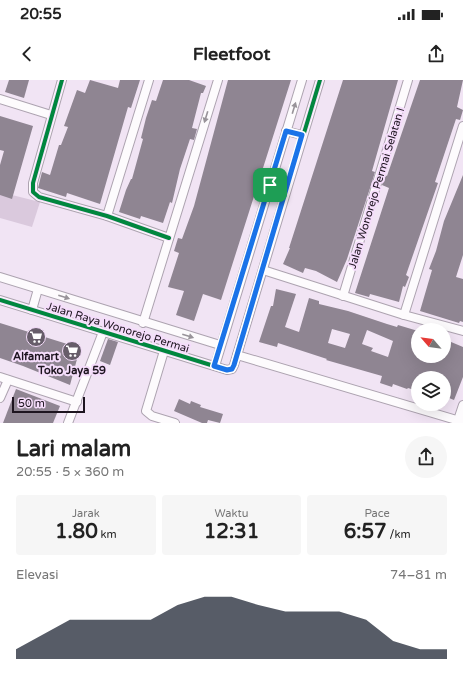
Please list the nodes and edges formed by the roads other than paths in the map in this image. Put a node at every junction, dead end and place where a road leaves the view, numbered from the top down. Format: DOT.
graph roads {
  1 [pos="62,80"];
  2 [pos="149,80"];
  3 [pos="218,80"];
  4 [pos="302,80"];
  5 [pos="320,80"];
  6 [pos="408,80"];
  7 [pos="0,99"];
  8 [pos="52,115"];
  9 [pos="463,126"];
  10 [pos="286,131"];
  11 [pos="302,135"];
  12 [pos="107,216"];
  13 [pos="169,238"];
  14 [pos="266,271"];
  15 [pos="0,277"];
  16 [pos="38,289"];
  17 [pos="343,296"];
  18 [pos="0,300"];
  19 [pos="32,310"];
  20 [pos="404,315"];
  21 [pos="143,323"];
  22 [pos="463,331"];
  23 [pos="103,332"];
  24 [pos="220,345"];
  25 [pos="164,351"];
  26 [pos="237,355"];
  27 [pos="214,366"];
  28 [pos="4,378"];
  29 [pos="0,398"];
  30 [pos="77,402"];
  31 [pos="463,405"];
  32 [pos="460,421"];
  33 [pos="68,423"];
  34 [pos="175,423"];
  1 -- 8 [label="street"];
  2 -- 12 [label="street"];
  3 -- 13 [label="street, one-way"];
  10 -- 4 [label="street, one-way"];
  5 -- 11 [label="street"];
  6 -- 17 [label="street, Jalan Wonorejo Permai Selatan I"];
  7 -- 8 [label="street"];
  8 -- 12 [label="street"];
  9 -- 20 [label="street"];
  10 -- 11 [label="street"];
  10 -- 24 [label="street"];
  11 -- 14 [label="street"];
  12 -- 13 [label="street"];
  13 -- 21 [label="street"];
  14 -- 17 [label="street"];
  14 -- 26 [label="street"];
  15 -- 16 [label="street, Jalan Raya Wonorejo Permai"];
  16 -- 19 [label="street"];
  16 -- 21 [label="street, Jalan Raya Wonorejo Permai, one-way"];
  17 -- 20 [label="street"];
  18 -- 19 [label="street, Jalan Raya Wonorejo Permai"];
  19 -- 23 [label="street, Jalan Raya Wonorejo Permai"];
  20 -- 22 [label="street"];
  21 -- 24 [label="street, Jalan Raya Wonorejo Permai, one-way"];
  23 -- 25 [label="street, Jalan Raya Wonorejo Permai"];
  23 -- 30 [label="street"];
  24 -- 27 [label="street"];
  25 -- 27 [label="street, Jalan Raya Wonorejo Permai"];
  25 -- 34 [label="street"];
  26 -- 27 [label="street, Jalan Raya Wonorejo Permai"];
  26 -- 32 [label="street"];
  28 -- 29 [label="street"];
  28 -- 30 [label="street"];
  30 -- 33 [label="street"];
  31 -- 32 [label="street"];
}
